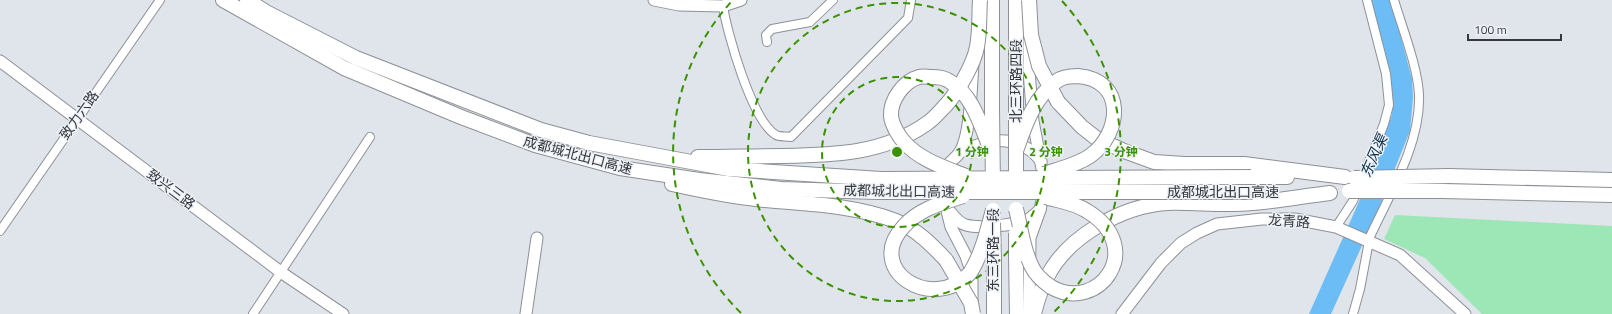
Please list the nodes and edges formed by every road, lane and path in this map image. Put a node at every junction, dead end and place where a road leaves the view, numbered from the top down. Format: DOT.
graph roads {
  1 [pos="160,0"];
  2 [pos="223,0"];
  3 [pos="247,0"];
  4 [pos="654,0"];
  5 [pos="742,0"];
  6 [pos="833,0"];
  7 [pos="911,0"];
  8 [pos="974,0"];
  9 [pos="980,0"];
  10 [pos="992,0"];
  11 [pos="1016,0"];
  12 [pos="1030,0"];
  13 [pos="1367,0"];
  14 [pos="1394,0"];
  15 [pos="723,6"];
  16 [pos="767,42"];
  17 [pos="0,61"];
  18 [pos="77,118"];
  19 [pos="370,137"];
  20 [pos="1016,151"];
  21 [pos="960,152"];
  22 [pos="992,153"];
  23 [pos="665,158"];
  24 [pos="1042,163"];
  25 [pos="620,168"];
  26 [pos="972,178"];
  27 [pos="1612,180"];
  28 [pos="1349,182"];
  29 [pos="879,185"];
  30 [pos="1030,185"];
  31 [pos="993,186"];
  32 [pos="1016,187"];
  33 [pos="976,192"];
  34 [pos="1330,193"];
  35 [pos="1612,195"];
  36 [pos="946,207"];
  37 [pos="1016,208"];
  38 [pos="993,210"];
  39 [pos="1040,210"];
  40 [pos="1336,227"];
  41 [pos="0,231"];
  42 [pos="537,238"];
  43 [pos="1368,241"];
  44 [pos="282,273"];
  45 [pos="253,314"];
  46 [pos="343,314"];
  47 [pos="526,314"];
  48 [pos="972,314"];
  49 [pos="994,314"];
  50 [pos="1017,314"];
  51 [pos="1029,314"];
  52 [pos="1034,314"];
  53 [pos="1122,314"];
  54 [pos="1353,314"];
  55 [pos="1465,314"];
  1 -- 18 [label="street, 致力六路"];
  2 -- 25 [label="highway, 成都城北出口高速"];
  3 -- 23 [label="highway, 成都城北出口高速"];
  4 -- 15 [label="street"];
  5 -- 15 [label="street"];
  6 -- 16 [label="street"];
  7 -- 15 [label="street"];
  8 -- 21 [label="street"];
  9 -- 23 [label="highway, bridge"];
  10 -- 22 [label="highway, 北三环路四段, bridge"];
  11 -- 20 [label="highway, 北三环路四段, bridge"];
  12 -- 24 [label="street"];
  12 -- 28 [label="highway, bridge"];
  13 -- 40 [label="street"];
  14 -- 43 [label="street"];
  17 -- 18 [label="street, 致兴三路"];
  18 -- 41 [label="street, 致力六路"];
  18 -- 44 [label="street, 致兴三路"];
  19 -- 44 [label="street"];
  20 -- 30 [label="highway, bridge"];
  20 -- 32 [label="highway, 北三环路四段, bridge"];
  21 -- 24 [label="street"];
  21 -- 36 [label="street"];
  22 -- 26 [label="highway, bridge"];
  22 -- 31 [label="highway, 北三环路四段, bridge"];
  23 -- 29 [label="highway, 成都城北出口高速"];
  24 -- 39 [label="street"];
  25 -- 29 [label="highway, 成都城北出口高速"];
  25 -- 48 [label="highway, bridge"];
  26 -- 29 [label="highway, 成都城北出口高速, bridge"];
  26 -- 30 [label="highway, 成都城北出口高速, bridge"];
  27 -- 28 [label="highway, 成都城北出口高速, bridge"];
  28 -- 30 [label="highway, 成都城北出口高速, bridge"];
  28 -- 34 [label="highway, 成都城北出口高速"];
  28 -- 35 [label="highway, 成都城北出口高速, bridge"];
  29 -- 33 [label="highway, 成都城北出口高速, bridge"];
  30 -- 33 [label="highway, 成都城北出口高速, bridge"];
  30 -- 34 [label="highway, 成都城北出口高速, bridge"];
  30 -- 37 [label="highway, bridge"];
  31 -- 38 [label="highway, 东三环路一段, bridge"];
  32 -- 37 [label="highway, 东三环路一段"];
  33 -- 38 [label="highway, bridge"];
  34 -- 52 [label="highway"];
  36 -- 39 [label="street"];
  36 -- 48 [label="street"];
  37 -- 50 [label="highway, 东三环路一段, bridge"];
  38 -- 49 [label="highway, 东三环路一段, bridge"];
  39 -- 51 [label="street"];
  40 -- 43 [label="street, 龙青路"];
  40 -- 53 [label="street, 龙青路"];
  42 -- 47 [label="street"];
  43 -- 54 [label="street"];
  43 -- 55 [label="street, 龙青路"];
  44 -- 45 [label="street"];
  44 -- 46 [label="street, 致兴三路"];
}
